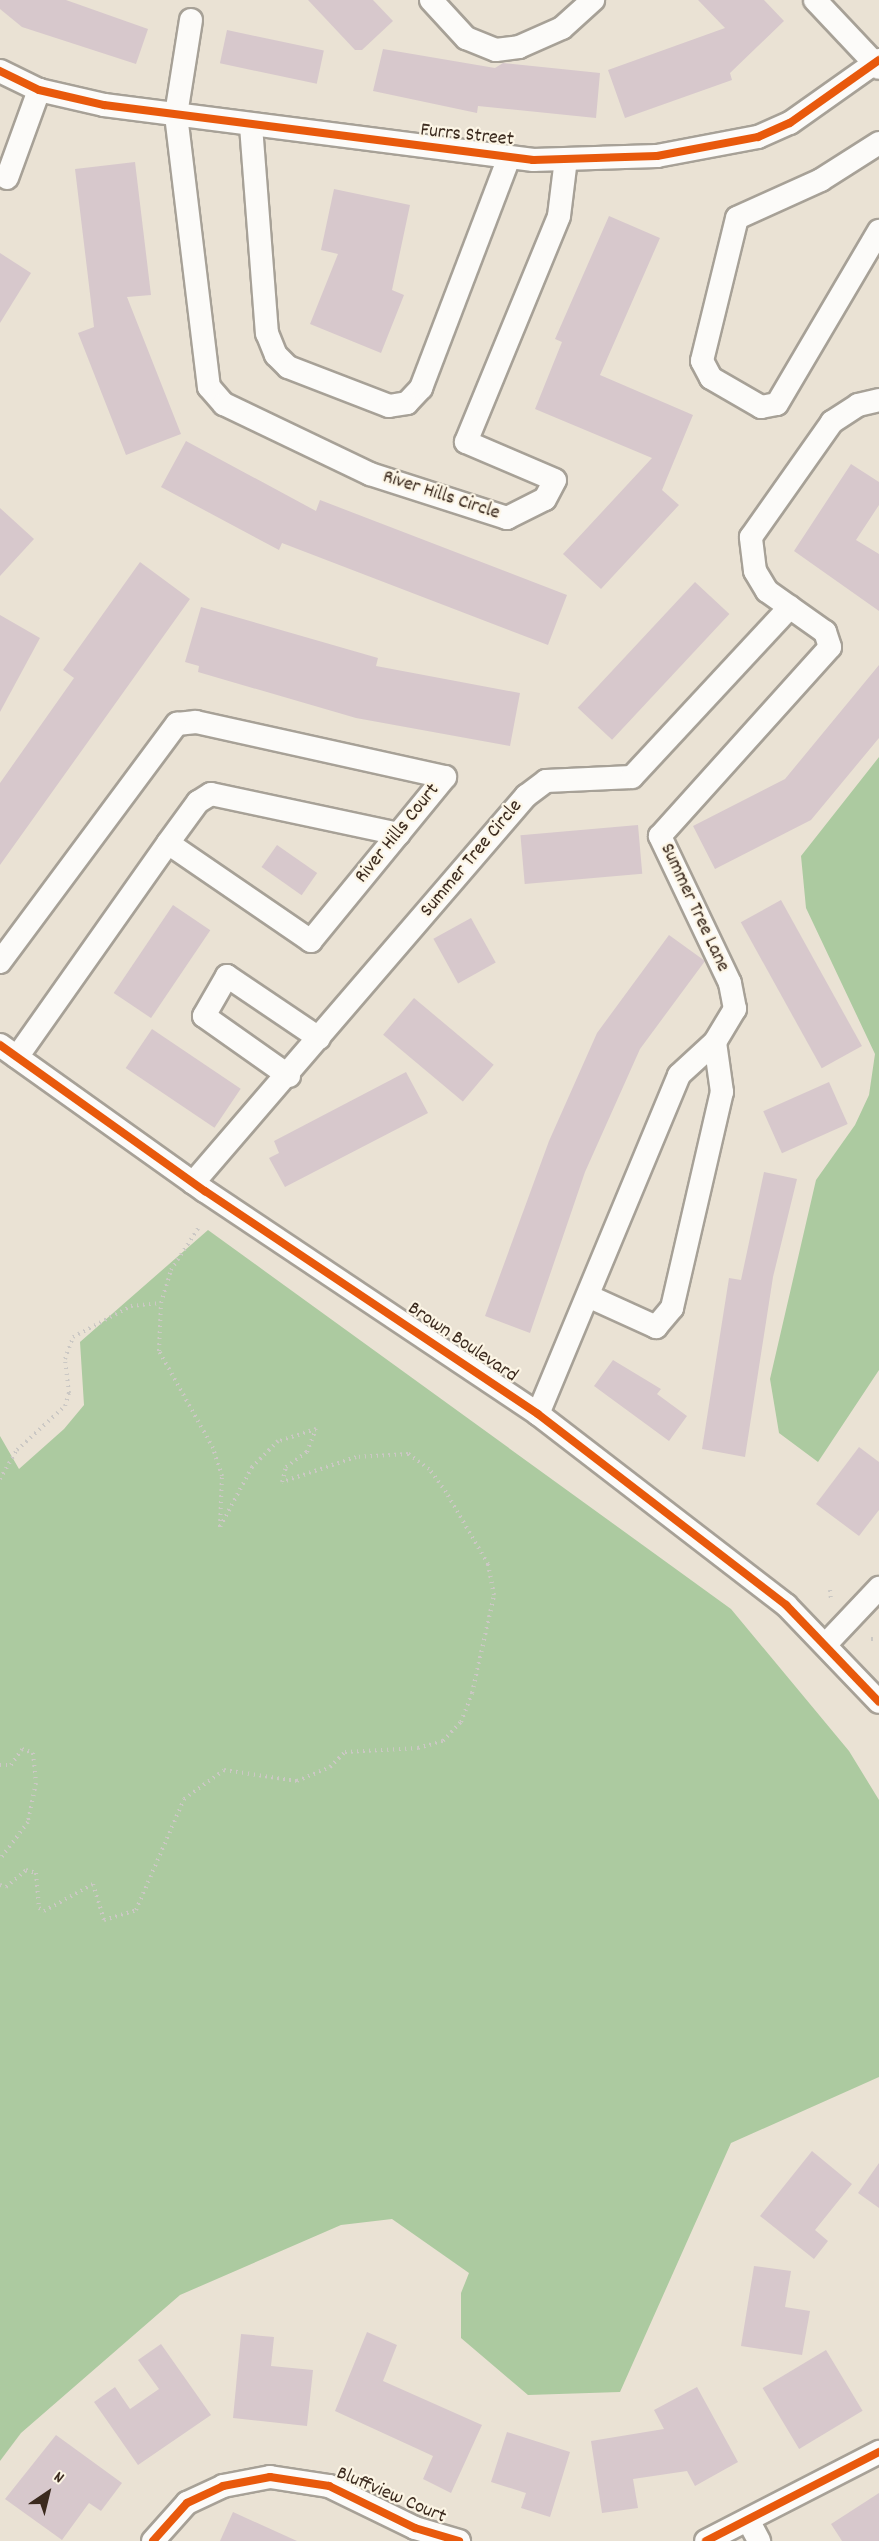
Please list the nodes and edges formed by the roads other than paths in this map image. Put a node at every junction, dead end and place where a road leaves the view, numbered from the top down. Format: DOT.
graph roads {
  1 [pos="431,0"];
  2 [pos="593,0"];
  3 [pos="815,0"];
  4 [pos="191,20"];
  5 [pos="878,64"];
  6 [pos="0,71"];
  7 [pos="39,90"];
  8 [pos="176,115"];
  9 [pos="251,126"];
  10 [pos="879,143"];
  11 [pos="509,157"];
  12 [pos="566,159"];
  13 [pos="7,178"];
  14 [pos="879,231"];
  15 [pos="879,400"];
  16 [pos="790,607"];
  17 [pos="399,834"];
  18 [pos="168,843"];
  19 [pos="0,962"];
  20 [pos="319,1038"];
  21 [pos="715,1042"];
  22 [pos="8,1051"];
  23 [pos="289,1076"];
  24 [pos="193,1183"];
  25 [pos="588,1296"];
  26 [pos="538,1414"];
  27 [pos="879,1588"];
  28 [pos="827,1643"];
  29 [pos="879,1702"];
  30 [pos="879,2452"];
  31 [pos="748,2520"];
  32 [pos="153,2541"];
  33 [pos="459,2541"];
  34 [pos="706,2541"];
  35 [pos="759,2541"];
  1 -- 2 [label="street"];
  3 -- 5 [label="street"];
  4 -- 8 [label="street"];
  5 -- 12 [label="street, Furrs Street"];
  6 -- 7 [label="street, Furrs Street"];
  7 -- 8 [label="street, Furrs Street"];
  7 -- 13 [label="street"];
  8 -- 9 [label="street, Furrs Street"];
  8 -- 12 [label="street, River Hills Circle"];
  9 -- 11 [label="street, Furrs Street"];
  9 -- 11 [label="street"];
  10 -- 14 [label="street"];
  11 -- 12 [label="street, Furrs Street"];
  15 -- 16 [label="street, Summer Tree Lane"];
  16 -- 20 [label="street, Summer Tree Circle"];
  16 -- 21 [label="street, Summer Tree Lane"];
  17 -- 18 [label="street"];
  17 -- 18 [label="street, River Hills Court"];
  17 -- 19 [label="street, River Hills Court"];
  18 -- 22 [label="street"];
  20 -- 23 [label="street, Summer Tree Circle"];
  20 -- 23 [label="street"];
  21 -- 25 [label="street, Summer Tree Lane"];
  21 -- 25 [label="street"];
  22 -- 24 [label="street, Brown Boulevard"];
  23 -- 24 [label="street, Summer Tree Circle"];
  24 -- 26 [label="street, Brown Boulevard"];
  25 -- 26 [label="street, Summer Tree Lane"];
  26 -- 28 [label="street, Brown Boulevard"];
  27 -- 28 [label="street"];
  28 -- 29 [label="street, Brown Boulevard"];
  30 -- 31 [label="street"];
  31 -- 34 [label="street"];
  31 -- 35 [label="street"];
  32 -- 33 [label="street, Bluffview Court"];
}
